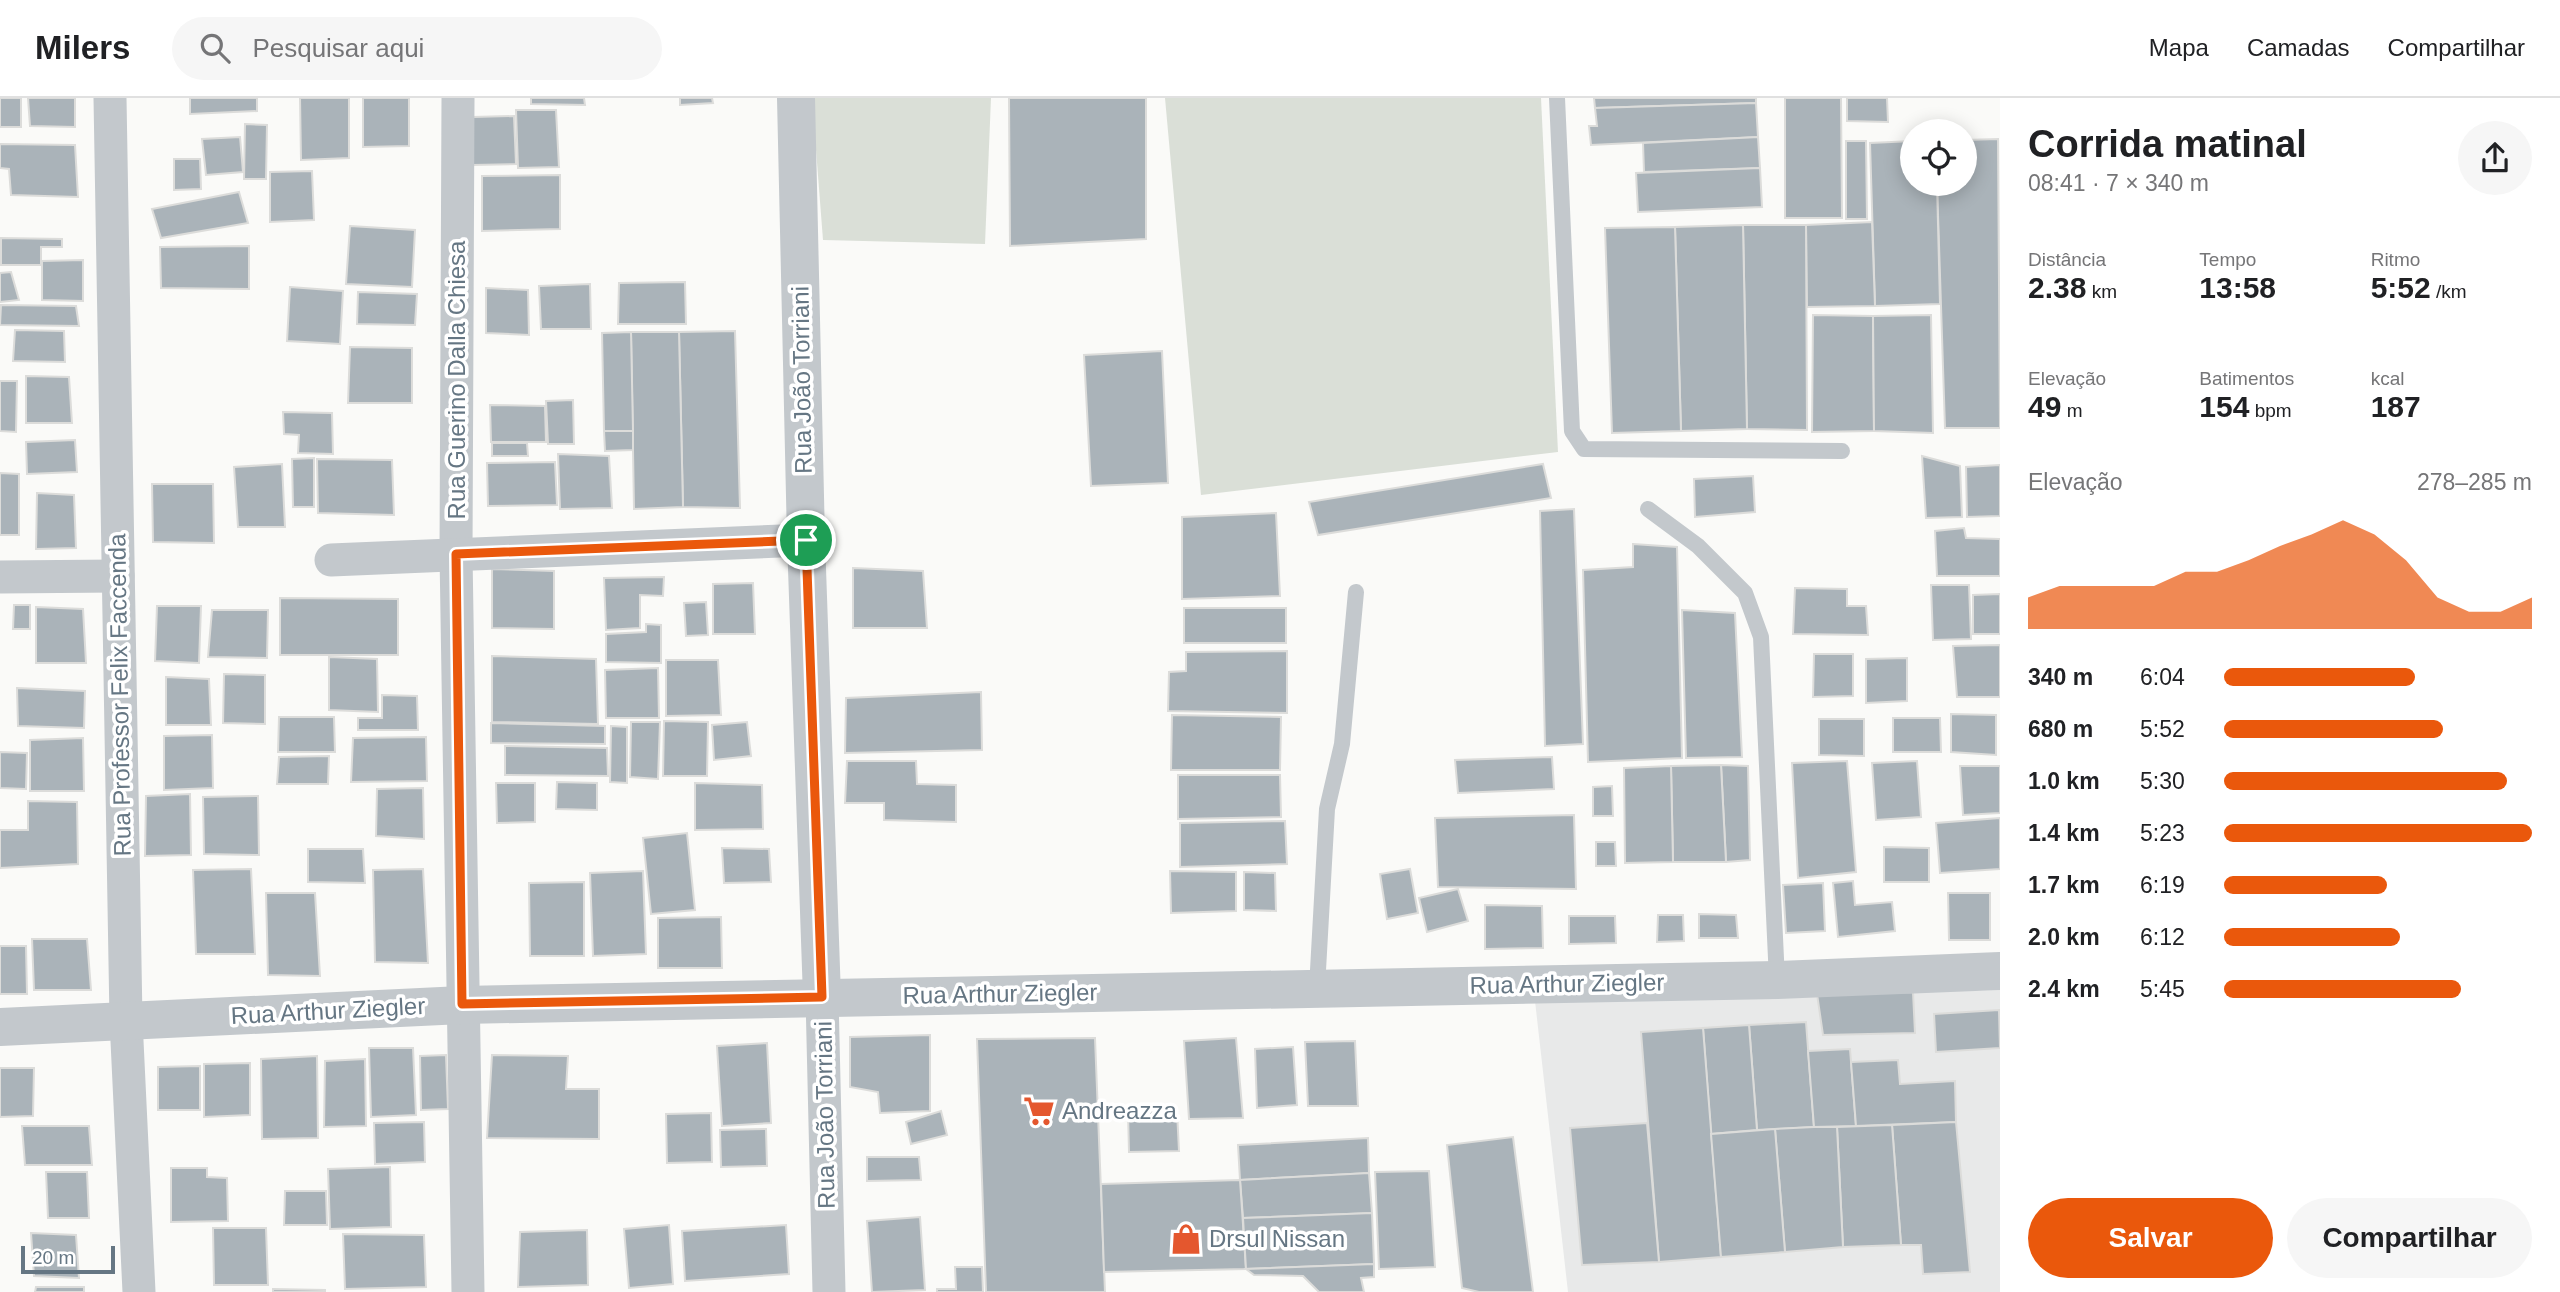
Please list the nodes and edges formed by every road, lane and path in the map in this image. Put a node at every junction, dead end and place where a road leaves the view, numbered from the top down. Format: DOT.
graph roads {
  1 [pos="110,98"];
  2 [pos="458,98"];
  3 [pos="796,98"];
  4 [pos="1557,98"];
  5 [pos="1842,451"];
  6 [pos="1648,509"];
  7 [pos="806,540"];
  8 [pos="456,554"];
  9 [pos="331,560"];
  10 [pos="118,576"];
  11 [pos="0,577"];
  12 [pos="1356,592"];
  13 [pos="2000,971"];
  14 [pos="1777,980"];
  15 [pos="1317,988"];
  16 [pos="822,997"];
  17 [pos="462,1004"];
  18 [pos="126,1020"];
  19 [pos="0,1027"];
  20 [pos="139,1292"];
  21 [pos="468,1292"];
  22 [pos="829,1292"];
  1 -- 10 [label="street, Rua Professor Felix Faccenda"];
  2 -- 8 [label="street, Rua Guerino Dalla Chiesa"];
  3 -- 7 [label="street, Rua João Torriani"];
  4 -- 5 [label="lane"];
  6 -- 14 [label="lane"];
  7 -- 8 [label="street"];
  7 -- 16 [label="street, Rua João Torriani"];
  8 -- 9 [label="street"];
  8 -- 17 [label="street, Rua Guerino Dalla Chiesa"];
  10 -- 11 [label="street"];
  10 -- 18 [label="street, Rua Professor Felix Faccenda"];
  12 -- 15 [label="lane"];
  13 -- 14 [label="street, Rua Arthur Ziegler"];
  14 -- 15 [label="street, Rua Arthur Ziegler"];
  15 -- 16 [label="street, Rua Arthur Ziegler"];
  16 -- 17 [label="street, Rua Arthur Ziegler"];
  16 -- 22 [label="street, Rua João Torriani"];
  17 -- 18 [label="street, Rua Arthur Ziegler"];
  17 -- 21 [label="street, Rua Guerino Dalla Chiesa"];
  18 -- 19 [label="street, Rua Arthur Ziegler"];
  18 -- 20 [label="street, Rua Professor Felix Faccenda"];
}
